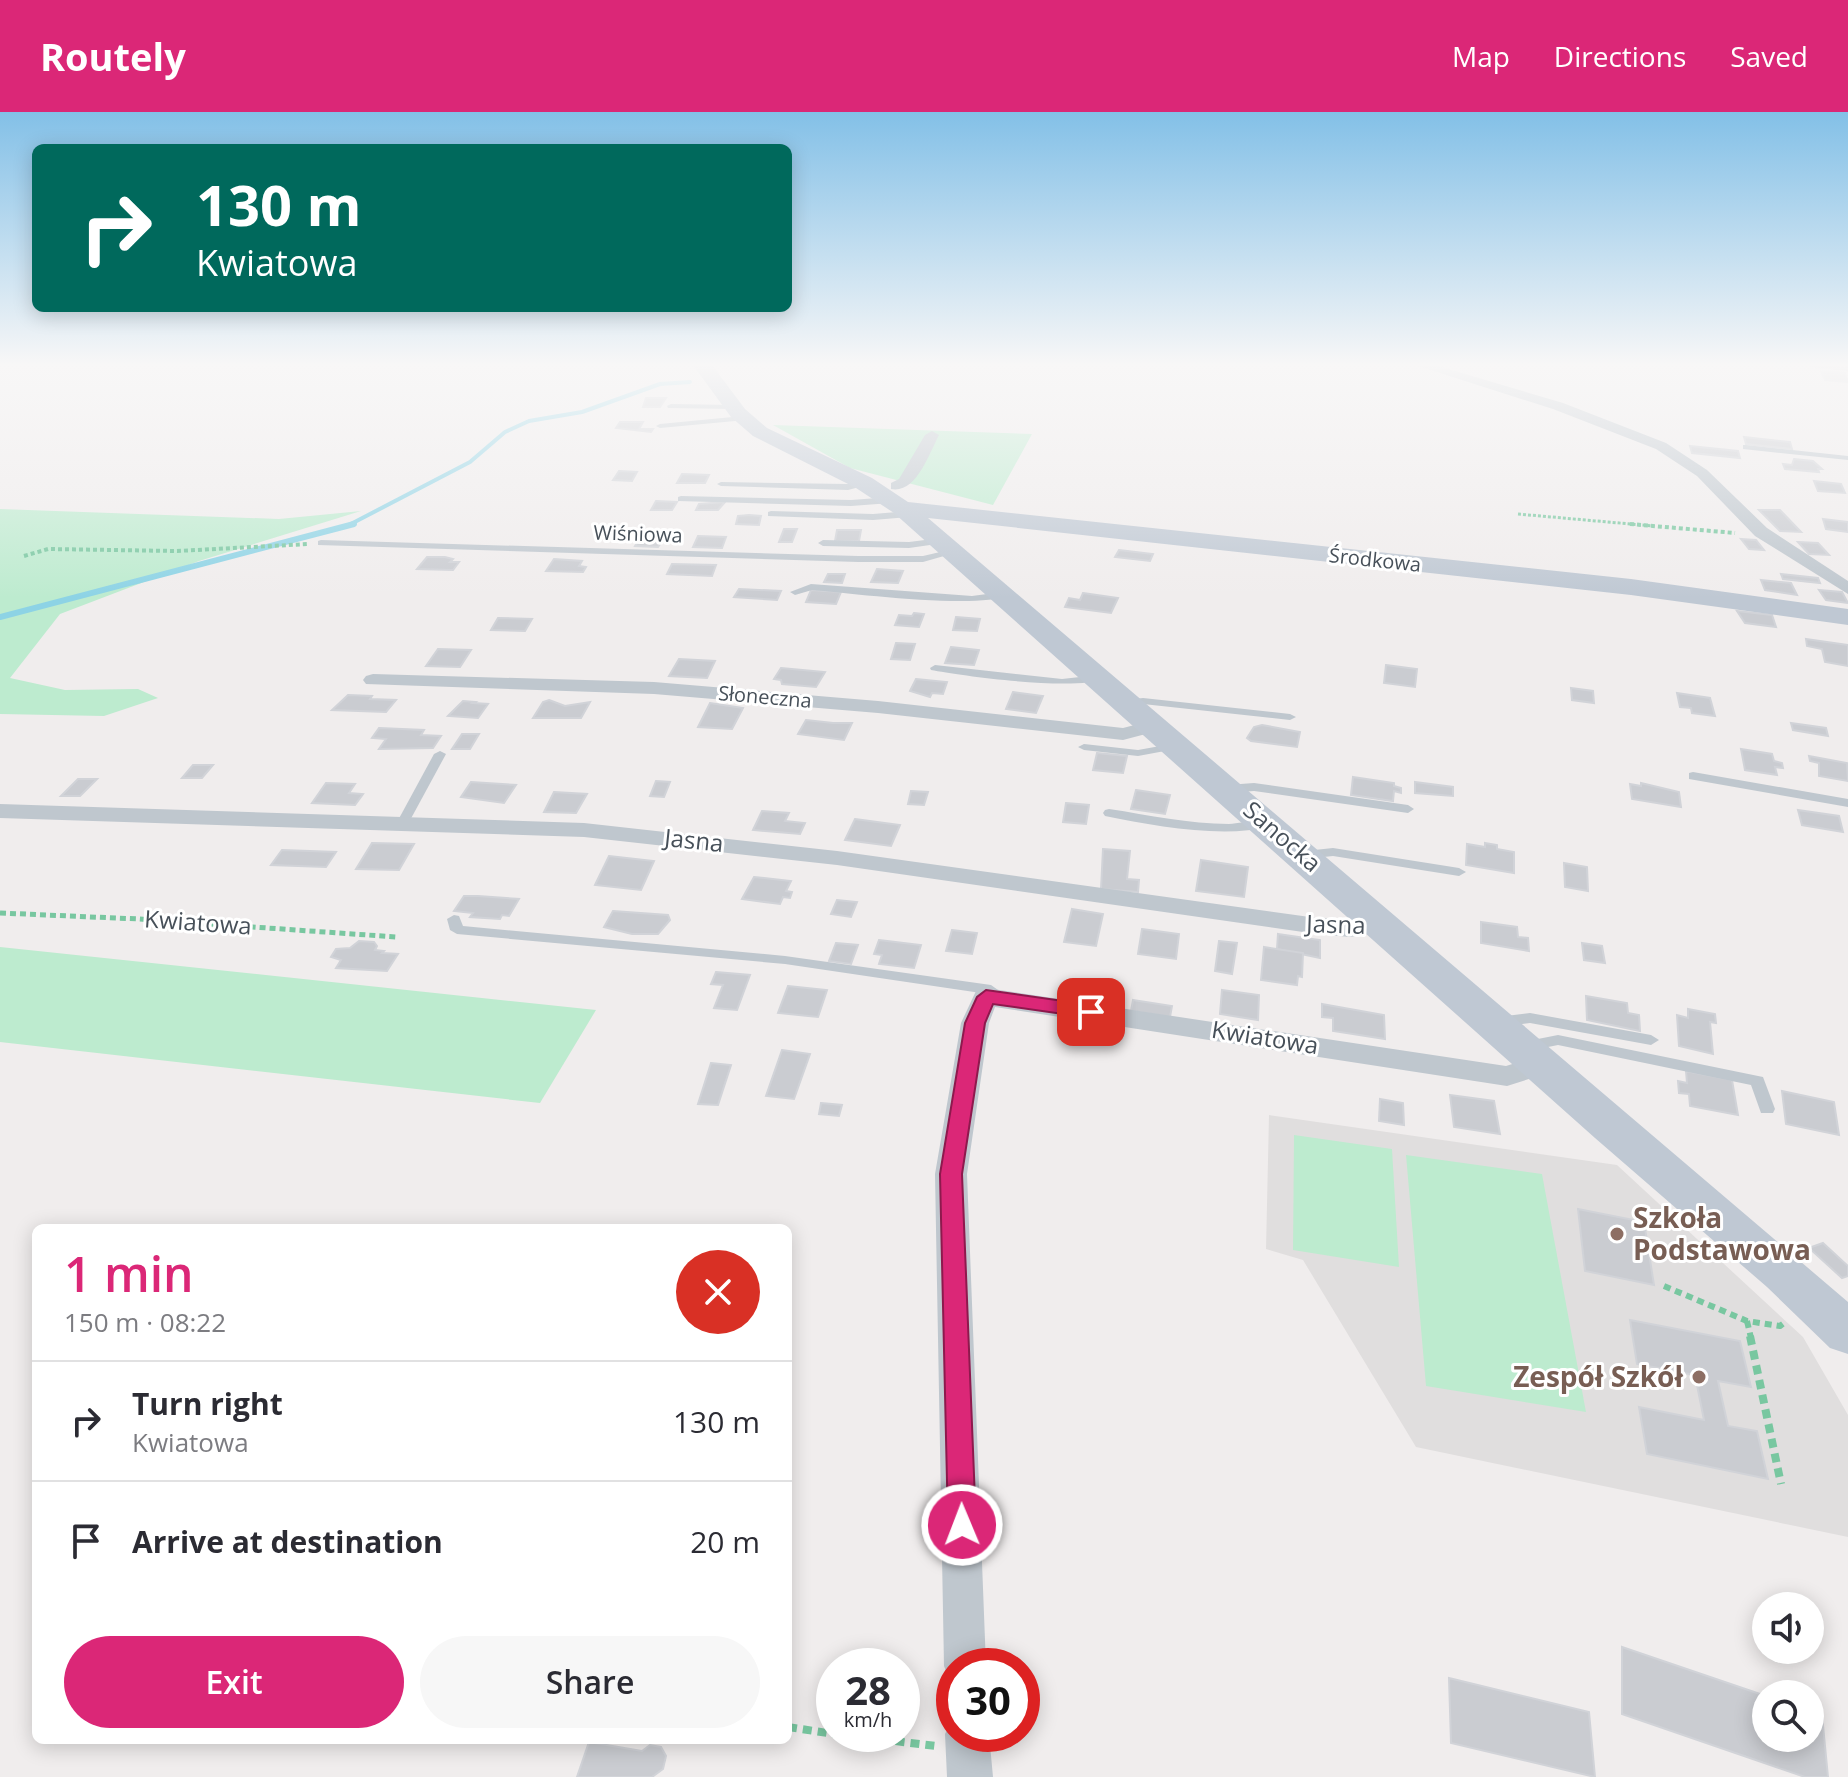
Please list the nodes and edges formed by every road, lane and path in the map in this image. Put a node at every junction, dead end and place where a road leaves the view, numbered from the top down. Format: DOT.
graph roads {
  1 [pos="779,443"];
  2 [pos="928,443"];
  3 [pos="1653,443"];
  4 [pos="1746,447"];
  5 [pos="1848,458"];
  6 [pos="864,483"];
  7 [pos="721,484"];
  8 [pos="681,499"];
  9 [pos="900,502"];
  10 [pos="771,514"];
  11 [pos="1518,514"];
  12 [pos="1767,536"];
  13 [pos="321,543"];
  14 [pos="823,543"];
  15 [pos="947,547"];
  16 [pos="24,556"];
  17 [pos="860,585"];
  18 [pos="1848,589"];
  19 [pos="795,592"];
  20 [pos="999,592"];
  21 [pos="1848,617"];
  22 [pos="935,668"];
  23 [pos="1098,678"];
  24 [pos="373,680"];
  25 [pos="1290,717"];
  26 [pos="1153,725"];
  27 [pos="1084,747"];
  28 [pos="440,754"];
  29 [pos="1693,776"];
  30 [pos="1227,789"];
  31 [pos="1848,803"];
  32 [pos="1408,809"];
  33 [pos="0,811"];
  34 [pos="1109,813"];
  35 [pos="1266,823"];
  36 [pos="402,824"];
  37 [pos="1304,856"];
  38 [pos="1459,872"];
  39 [pos="0,913"];
  40 [pos="454,919"];
  41 [pos="1383,925"];
  42 [pos="396,937"];
  43 [pos="986,997"];
  44 [pos="1493,1023"];
  45 [pos="1651,1040"];
  46 [pos="1531,1056"];
  47 [pos="1767,1109"];
  48 [pos="1664,1286"];
  49 [pos="1820,1310"];
  50 [pos="1747,1321"];
  51 [pos="1848,1333"];
  52 [pos="1781,1484"];
  53 [pos="965,1648"];
  54 [pos="792,1728"];
  55 [pos="816,1731"];
  56 [pos="920,1747"];
  57 [pos="968,1754"];
  1 -- 6 [label="street, Sanocka"];
  2 -- 9 [label="street"];
  3 -- 12 [label="street"];
  4 -- 5 [label="lane"];
  6 -- 7 [label="lane"];
  6 -- 9 [label="street, Sanocka"];
  8 -- 9 [label="lane"];
  9 -- 10 [label="lane"];
  9 -- 15 [label="street, Sanocka"];
  9 -- 21 [label="street, Środkowa"];
  11 -- 12 [label="path"];
  12 -- 18 [label="street"];
  13 -- 15 [label="lane, Wiśniowa"];
  13 -- 16 [label="path"];
  14 -- 15 [label="lane"];
  15 -- 20 [label="street, Sanocka"];
  17 -- 20 [label="lane"];
  19 -- 20 [label="lane"];
  20 -- 23 [label="street, Sanocka"];
  22 -- 23 [label="lane"];
  23 -- 26 [label="street, Sanocka"];
  24 -- 26 [label="street, Słoneczna"];
  25 -- 26 [label="lane"];
  26 -- 27 [label="lane"];
  26 -- 30 [label="street, Sanocka"];
  28 -- 36 [label="lane"];
  29 -- 31 [label="lane"];
  30 -- 32 [label="lane"];
  30 -- 35 [label="street, Sanocka"];
  33 -- 36 [label="street, Jasna"];
  34 -- 35 [label="lane"];
  35 -- 37 [label="street, Sanocka"];
  36 -- 41 [label="street, Jasna"];
  37 -- 38 [label="lane"];
  37 -- 41 [label="street, Sanocka"];
  39 -- 42 [label="path, Kwiatowa"];
  40 -- 43 [label="lane"];
  41 -- 44 [label="street, Sanocka"];
  43 -- 46 [label="street, Kwiatowa"];
  43 -- 53 [label="street"];
  44 -- 45 [label="lane"];
  44 -- 46 [label="street, Sanocka"];
  46 -- 47 [label="lane"];
  46 -- 49 [label="street, Sanocka"];
  48 -- 50 [label="path"];
  49 -- 50 [label="path"];
  49 -- 51 [label="street, Sanocka"];
  50 -- 52 [label="path"];
  54 -- 55 [label="path"];
  56 -- 57 [label="path"];
}
